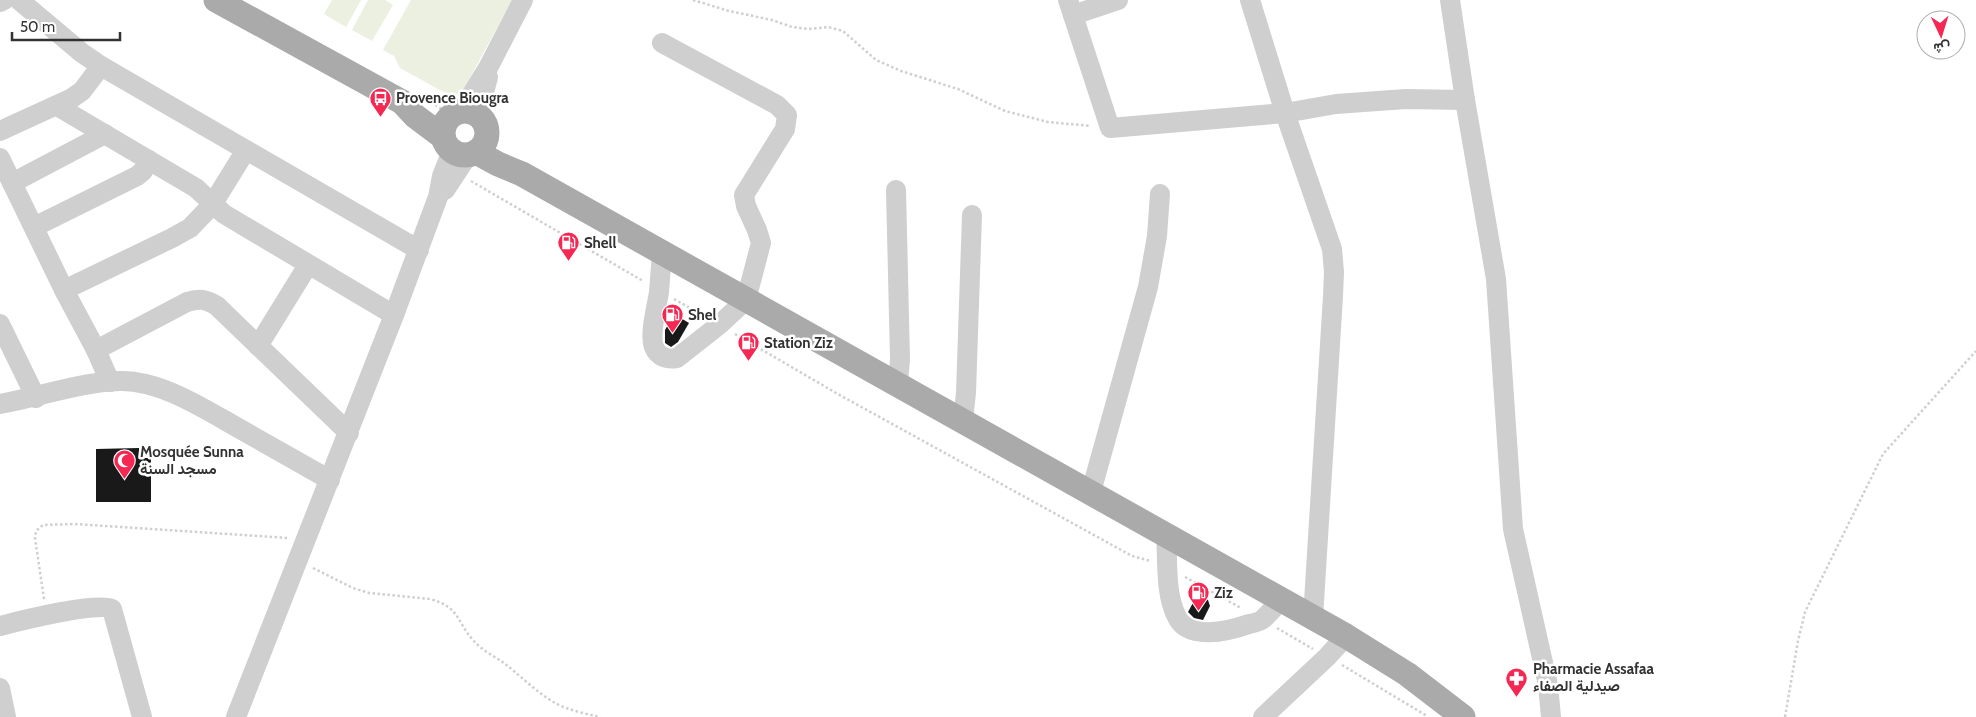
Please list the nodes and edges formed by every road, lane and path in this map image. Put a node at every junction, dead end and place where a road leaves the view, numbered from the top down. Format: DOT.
graph roads {
  1 [pos="4,0"];
  2 [pos="19,0"];
  3 [pos="216,0"];
  4 [pos="523,0"];
  5 [pos="693,0"];
  6 [pos="1118,0"];
  7 [pos="1250,0"];
  8 [pos="1450,0"];
  9 [pos="0,2"];
  10 [pos="1070,8"];
  11 [pos="662,43"];
  12 [pos="101,66"];
  13 [pos="1464,100"];
  14 [pos="57,106"];
  15 [pos="1285,113"];
  16 [pos="1110,128"];
  17 [pos="0,131"];
  18 [pos="105,134"];
  19 [pos="463,139"];
  20 [pos="246,150"];
  21 [pos="0,158"];
  22 [pos="148,160"];
  23 [pos="12,182"];
  24 [pos="896,190"];
  25 [pos="1160,194"];
  26 [pos="212,204"];
  27 [pos="972,215"];
  28 [pos="34,228"];
  29 [pos="419,250"];
  30 [pos="662,253"];
  31 [pos="308,265"];
  32 [pos="64,290"];
  33 [pos="659,290"];
  34 [pos="746,300"];
  35 [pos="394,315"];
  36 [pos="0,324"];
  37 [pos="719,325"];
  38 [pos="258,346"];
  39 [pos="96,350"];
  40 [pos="1976,350"];
  41 [pos="110,382"];
  42 [pos="898,384"];
  43 [pos="36,398"];
  44 [pos="0,404"];
  45 [pos="963,420"];
  46 [pos="349,433"];
  47 [pos="330,480"];
  48 [pos="1091,492"];
  49 [pos="1166,536"];
  50 [pos="305,539"];
  51 [pos="298,560"];
  52 [pos="1169,568"];
  53 [pos="1282,599"];
  54 [pos="46,617"];
  55 [pos="1313,618"];
  56 [pos="1262,620"];
  57 [pos="0,626"];
  58 [pos="1346,636"];
  59 [pos="1327,657"];
  60 [pos="0,688"];
  61 [pos="6,717"];
  62 [pos="142,717"];
  63 [pos="236,717"];
  64 [pos="600,717"];
  65 [pos="1263,717"];
  66 [pos="1429,717"];
  67 [pos="1463,717"];
  68 [pos="1551,717"];
  69 [pos="1785,717"];
  1 -- 9 [label="street"];
  2 -- 12 [label="street"];
  3 -- 19 [label="main road"];
  4 -- 19 [label="street"];
  5 -- 16 [label="path"];
  6 -- 10 [label="street"];
  7 -- 15 [label="street"];
  8 -- 13 [label="street"];
  10 -- 16 [label="street"];
  11 -- 34 [label="street"];
  12 -- 14 [label="street"];
  12 -- 20 [label="street"];
  13 -- 15 [label="street"];
  13 -- 68 [label="street"];
  14 -- 17 [label="street"];
  14 -- 18 [label="street"];
  15 -- 16 [label="street"];
  15 -- 55 [label="street"];
  18 -- 22 [label="street"];
  18 -- 23 [label="street"];
  19 -- 29 [label="street"];
  19 -- 30 [label="main road"];
  19 -- 33 [label="path"];
  20 -- 26 [label="street"];
  20 -- 29 [label="street"];
  21 -- 23 [label="street"];
  22 -- 26 [label="street"];
  22 -- 28 [label="street"];
  23 -- 28 [label="street"];
  24 -- 42 [label="street"];
  25 -- 48 [label="street"];
  26 -- 31 [label="street"];
  26 -- 32 [label="street"];
  27 -- 45 [label="street"];
  28 -- 32 [label="street"];
  29 -- 35 [label="street"];
  30 -- 33 [label="street"];
  30 -- 34 [label="main road"];
  31 -- 35 [label="street"];
  31 -- 38 [label="street"];
  32 -- 39 [label="street"];
  33 -- 37 [label="path"];
  33 -- 37 [label="street"];
  34 -- 37 [label="street"];
  34 -- 42 [label="main road"];
  35 -- 46 [label="street"];
  36 -- 43 [label="street"];
  37 -- 52 [label="path"];
  38 -- 39 [label="street"];
  38 -- 46 [label="street"];
  39 -- 41 [label="street"];
  40 -- 69 [label="path"];
  41 -- 43 [label="street"];
  41 -- 47 [label="street"];
  42 -- 45 [label="main road"];
  43 -- 44 [label="street"];
  45 -- 48 [label="main road"];
  46 -- 47 [label="street"];
  47 -- 50 [label="street"];
  48 -- 49 [label="main road"];
  49 -- 52 [label="street"];
  49 -- 53 [label="main road"];
  50 -- 51 [label="street"];
  50 -- 54 [label="path"];
  51 -- 63 [label="street"];
  51 -- 64 [label="path"];
  52 -- 56 [label="path"];
  52 -- 56 [label="street"];
  53 -- 55 [label="main road"];
  53 -- 56 [label="street"];
  54 -- 57 [label="street"];
  54 -- 62 [label="street"];
  55 -- 58 [label="main road"];
  56 -- 59 [label="path"];
  58 -- 59 [label="street"];
  58 -- 67 [label="main road"];
  59 -- 65 [label="street"];
  59 -- 66 [label="path"];
  60 -- 61 [label="street"];
}
